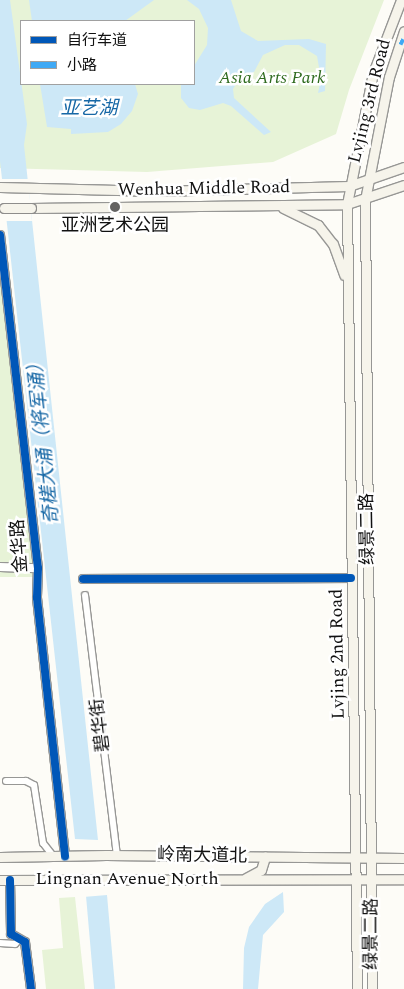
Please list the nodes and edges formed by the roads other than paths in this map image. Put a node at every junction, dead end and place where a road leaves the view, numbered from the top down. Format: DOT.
graph roads {
  1 [pos="401,0"];
  2 [pos="404,31"];
  3 [pos="402,42"];
  4 [pos="404,167"];
  5 [pos="368,181"];
  6 [pos="404,185"];
  7 [pos="349,186"];
  8 [pos="1,187"];
  9 [pos="365,200"];
  10 [pos="347,204"];
  11 [pos="276,205"];
  12 [pos="2,208"];
  13 [pos="0,235"];
  14 [pos="349,299"];
  15 [pos="0,567"];
  16 [pos="38,568"];
  17 [pos="352,578"];
  18 [pos="83,579"];
  19 [pos="85,595"];
  20 [pos="6,781"];
  21 [pos="117,855"];
  22 [pos="53,856"];
  23 [pos="65,856"];
  24 [pos="0,857"];
  25 [pos="265,857"];
  26 [pos="371,858"];
  27 [pos="404,858"];
  28 [pos="356,859"];
  29 [pos="404,878"];
  30 [pos="244,879"];
  31 [pos="356,879"];
  32 [pos="371,879"];
  33 [pos="0,880"];
  34 [pos="10,880"];
  35 [pos="19,940"];
  36 [pos="0,944"];
  37 [pos="31,989"];
  38 [pos="357,989"];
  39 [pos="372,989"];
  1 -- 7 [label="main road, Lvjing 3rd Road"];
  2 -- 3 [label="main road, Lvjing 3rd Road"];
  3 -- 5 [label="main road, Lvjing 3rd Road"];
  4 -- 5 [label="main road, Wenhua Middle Road"];
  5 -- 7 [label="main road, Wenhua Middle Road"];
  5 -- 9 [label="main road, Lvjing 3rd Road"];
  6 -- 9 [label="main road, Wenhua Middle Road"];
  7 -- 8 [label="main road, Wenhua Middle Road"];
  7 -- 10 [label="main road, Lvjing 3rd Road"];
  9 -- 10 [label="main road, Wenhua Middle Road"];
  9 -- 26 [label="main road, 绿景二路"];
  10 -- 11 [label="main road, Wenhua Middle Road"];
  10 -- 14 [label="main road, Lvjing 2nd Road"];
  11 -- 12 [label="main road, Wenhua Middle Road, bridge"];
  11 -- 14 [label="main road"];
  13 -- 16 [label="street, 金华路"];
  14 -- 17 [label="main road, Lvjing 2nd Road"];
  15 -- 16 [label="street"];
  16 -- 23 [label="street, 金华路"];
  17 -- 18 [label="street"];
  17 -- 28 [label="main road, Lvjing 2nd Road"];
  19 -- 21 [label="street, 碧华街"];
  20 -- 22 [label="street"];
  21 -- 23 [label="main road, 岭南大道北"];
  21 -- 25 [label="main road, 岭南大道北"];
  22 -- 23 [label="main road, 岭南大道北"];
  22 -- 24 [label="main road, 岭南大道北"];
  25 -- 28 [label="main road, 岭南大道北"];
  25 -- 30 [label="main road"];
  26 -- 27 [label="main road, 岭南大道北"];
  26 -- 28 [label="main road, 岭南大道北"];
  26 -- 32 [label="main road, 绿景二路"];
  28 -- 31 [label="main road, Lvjing 2nd Road"];
  29 -- 32 [label="main road, Lingnan Avenue North"];
  30 -- 31 [label="main road, Lingnan Avenue North"];
  30 -- 34 [label="main road, Lingnan Avenue North"];
  31 -- 32 [label="main road, Lingnan Avenue North"];
  31 -- 38 [label="main road, Lvjing 2nd Road"];
  32 -- 39 [label="main road, 绿景二路"];
  33 -- 34 [label="main road, Lingnan Avenue North"];
  34 -- 35 [label="street"];
  35 -- 36 [label="street"];
  35 -- 37 [label="street"];
}
